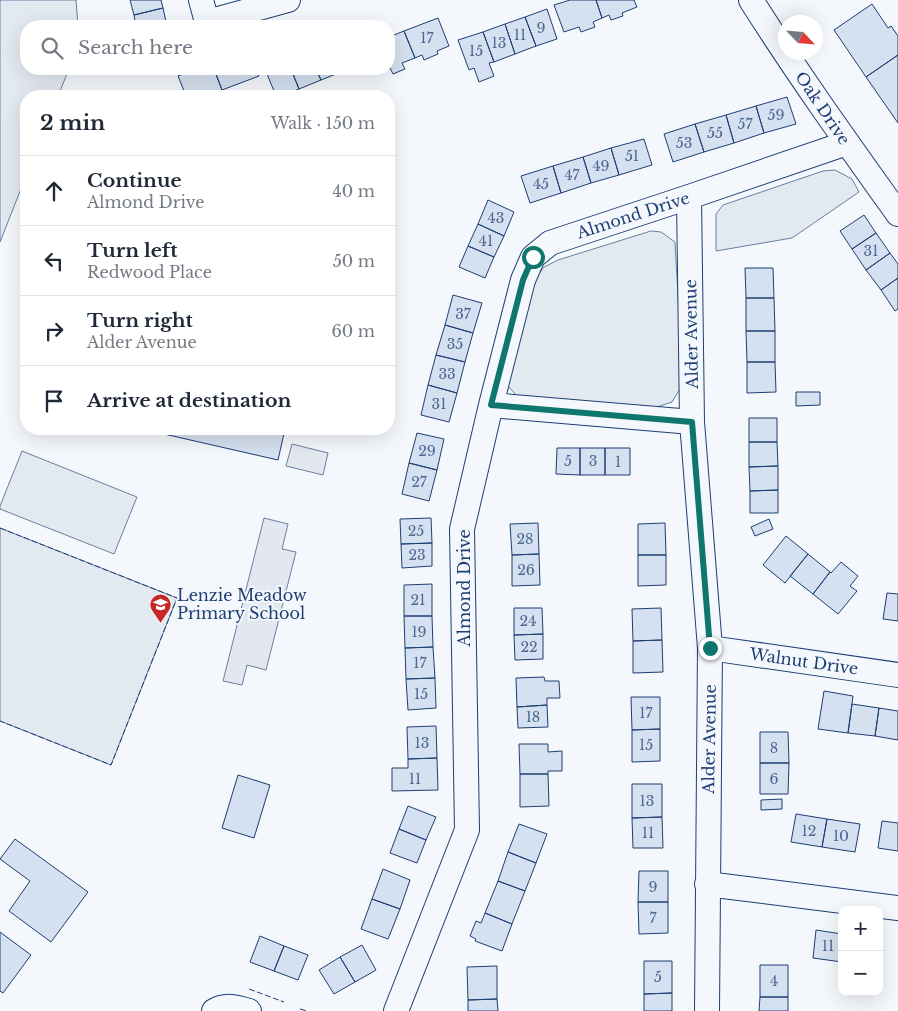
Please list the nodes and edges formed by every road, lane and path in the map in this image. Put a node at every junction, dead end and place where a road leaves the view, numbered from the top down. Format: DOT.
graph roads {
  1 [pos="201,0"];
  2 [pos="288,0"];
  3 [pos="752,0"];
  4 [pos="206,20"];
  5 [pos="214,20"];
  6 [pos="847,143"];
  7 [pos="689,197"];
  8 [pos="898,214"];
  9 [pos="491,405"];
  10 [pos="692,422"];
  11 [pos="710,648"];
  12 [pos="898,674"];
  13 [pos="707,884"];
  14 [pos="898,908"];
  15 [pos="215,1010"];
  16 [pos="249,1011"];
  17 [pos="396,1011"];
  18 [pos="707,1011"];
  1 -- 4 [label="street"];
  2 -- 5 [label="street"];
  3 -- 6 [label="street, Oak Drive"];
  6 -- 7 [label="street, Almond Drive"];
  6 -- 8 [label="street, Oak Drive"];
  7 -- 9 [label="street, Almond Drive"];
  7 -- 10 [label="street, Alder Avenue"];
  9 -- 10 [label="street"];
  9 -- 17 [label="street, Almond Drive"];
  10 -- 11 [label="street, Alder Avenue"];
  11 -- 12 [label="street, Walnut Drive"];
  11 -- 13 [label="street, Alder Avenue"];
  13 -- 14 [label="street"];
  13 -- 18 [label="street, Alder Avenue"];
  15 -- 16 [label="street"];
}
